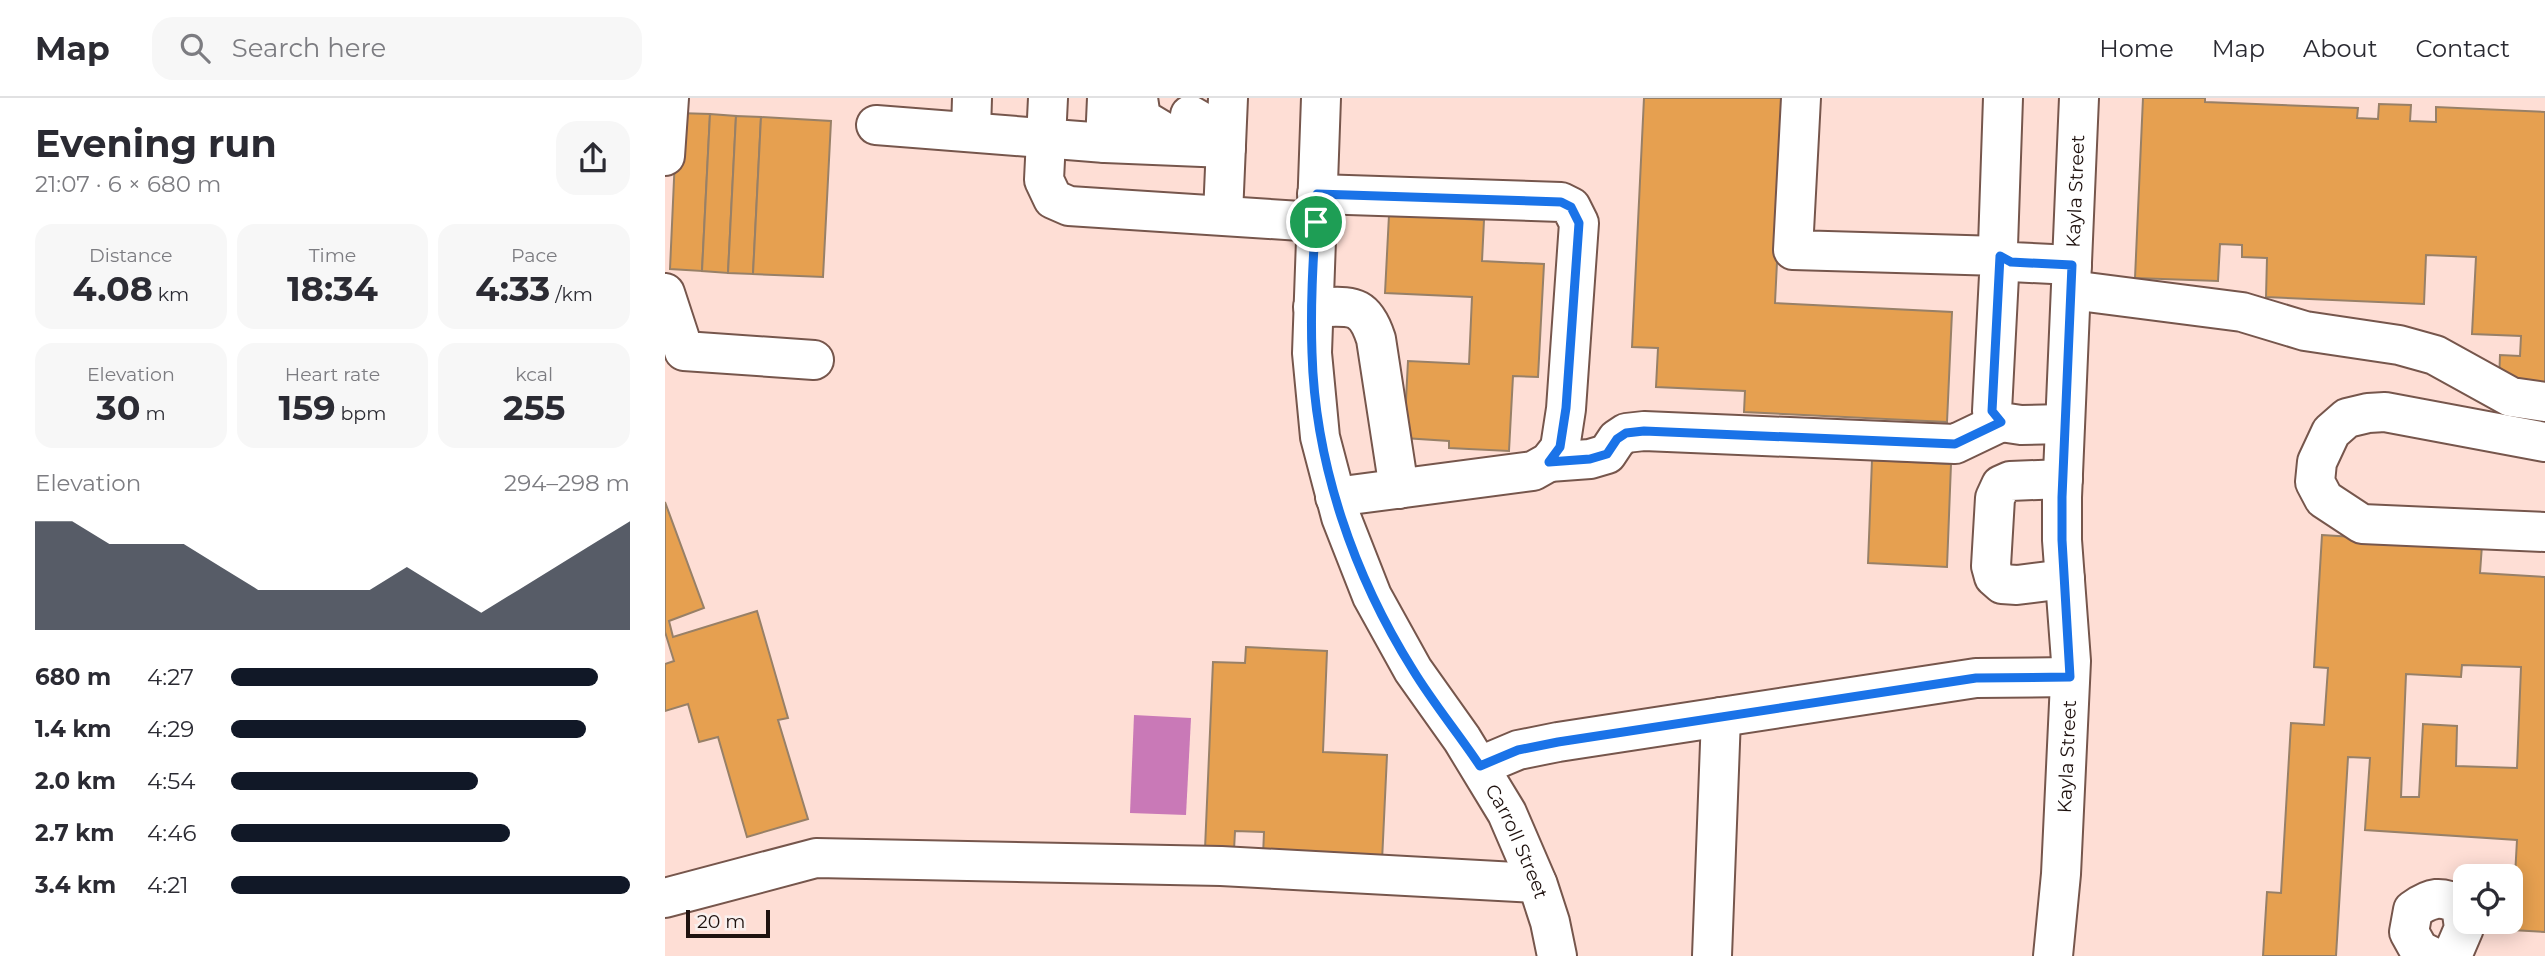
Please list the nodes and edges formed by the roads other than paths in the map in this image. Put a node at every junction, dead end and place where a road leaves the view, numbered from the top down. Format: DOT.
graph roads {
  1 [pos="669,98"];
  2 [pos="1048,98"];
  3 [pos="1107,98"];
  4 [pos="1321,98"];
  5 [pos="1801,98"];
  6 [pos="2003,98"];
  7 [pos="2079,98"];
  8 [pos="972,115"];
  9 [pos="1188,121"];
  10 [pos="876,125"];
  11 [pos="1047,138"];
  12 [pos="1105,142"];
  13 [pos="665,156"];
  14 [pos="1316,208"];
  15 [pos="1223,215"];
  16 [pos="2000,256"];
  17 [pos="2071,278"];
  18 [pos="665,293"];
  19 [pos="1313,307"];
  20 [pos="814,360"];
  21 [pos="2545,402"];
  22 [pos="2001,422"];
  23 [pos="2065,424"];
  24 [pos="2545,442"];
  25 [pos="1549,462"];
  26 [pos="2063,479"];
  27 [pos="1399,489"];
  28 [pos="1335,497"];
  29 [pos="2545,533"];
  30 [pos="2064,579"];
  31 [pos="2070,677"];
  32 [pos="1721,717"];
  33 [pos="1480,766"];
  34 [pos="1537,883"];
  35 [pos="665,898"];
  36 [pos="1557,956"];
  37 [pos="1712,956"];
  38 [pos="2053,956"];
  39 [pos="2431,956"];
  40 [pos="2452,956"];
  1 -- 13 [label="street"];
  2 -- 11 [label="street"];
  3 -- 12 [label="street"];
  4 -- 14 [label="street, Carroll Street"];
  5 -- 16 [label="street"];
  6 -- 16 [label="street"];
  7 -- 17 [label="street, Kayla Street"];
  8 -- 10 [label="street"];
  8 -- 11 [label="street"];
  9 -- 12 [label="street"];
  9 -- 15 [label="street"];
  11 -- 12 [label="street"];
  11 -- 15 [label="street"];
  14 -- 15 [label="street"];
  14 -- 19 [label="street, Carroll Street"];
  14 -- 25 [label="street"];
  16 -- 17 [label="street"];
  16 -- 22 [label="street"];
  17 -- 21 [label="street"];
  17 -- 23 [label="street, Kayla Street"];
  18 -- 20 [label="street"];
  19 -- 27 [label="street"];
  19 -- 28 [label="street, Carroll Street"];
  22 -- 23 [label="street"];
  22 -- 25 [label="street"];
  23 -- 26 [label="street, Kayla Street"];
  24 -- 29 [label="street"];
  25 -- 27 [label="street"];
  26 -- 30 [label="street, Kayla Street"];
  26 -- 30 [label="street"];
  27 -- 28 [label="street"];
  28 -- 33 [label="street, Carroll Street"];
  30 -- 31 [label="street, Kayla Street"];
  31 -- 32 [label="street"];
  31 -- 38 [label="street, Kayla Street"];
  32 -- 33 [label="street"];
  32 -- 37 [label="street"];
  33 -- 34 [label="street, Carroll Street"];
  34 -- 35 [label="street"];
  34 -- 36 [label="street, Carroll Street"];
  39 -- 40 [label="street"];
}
